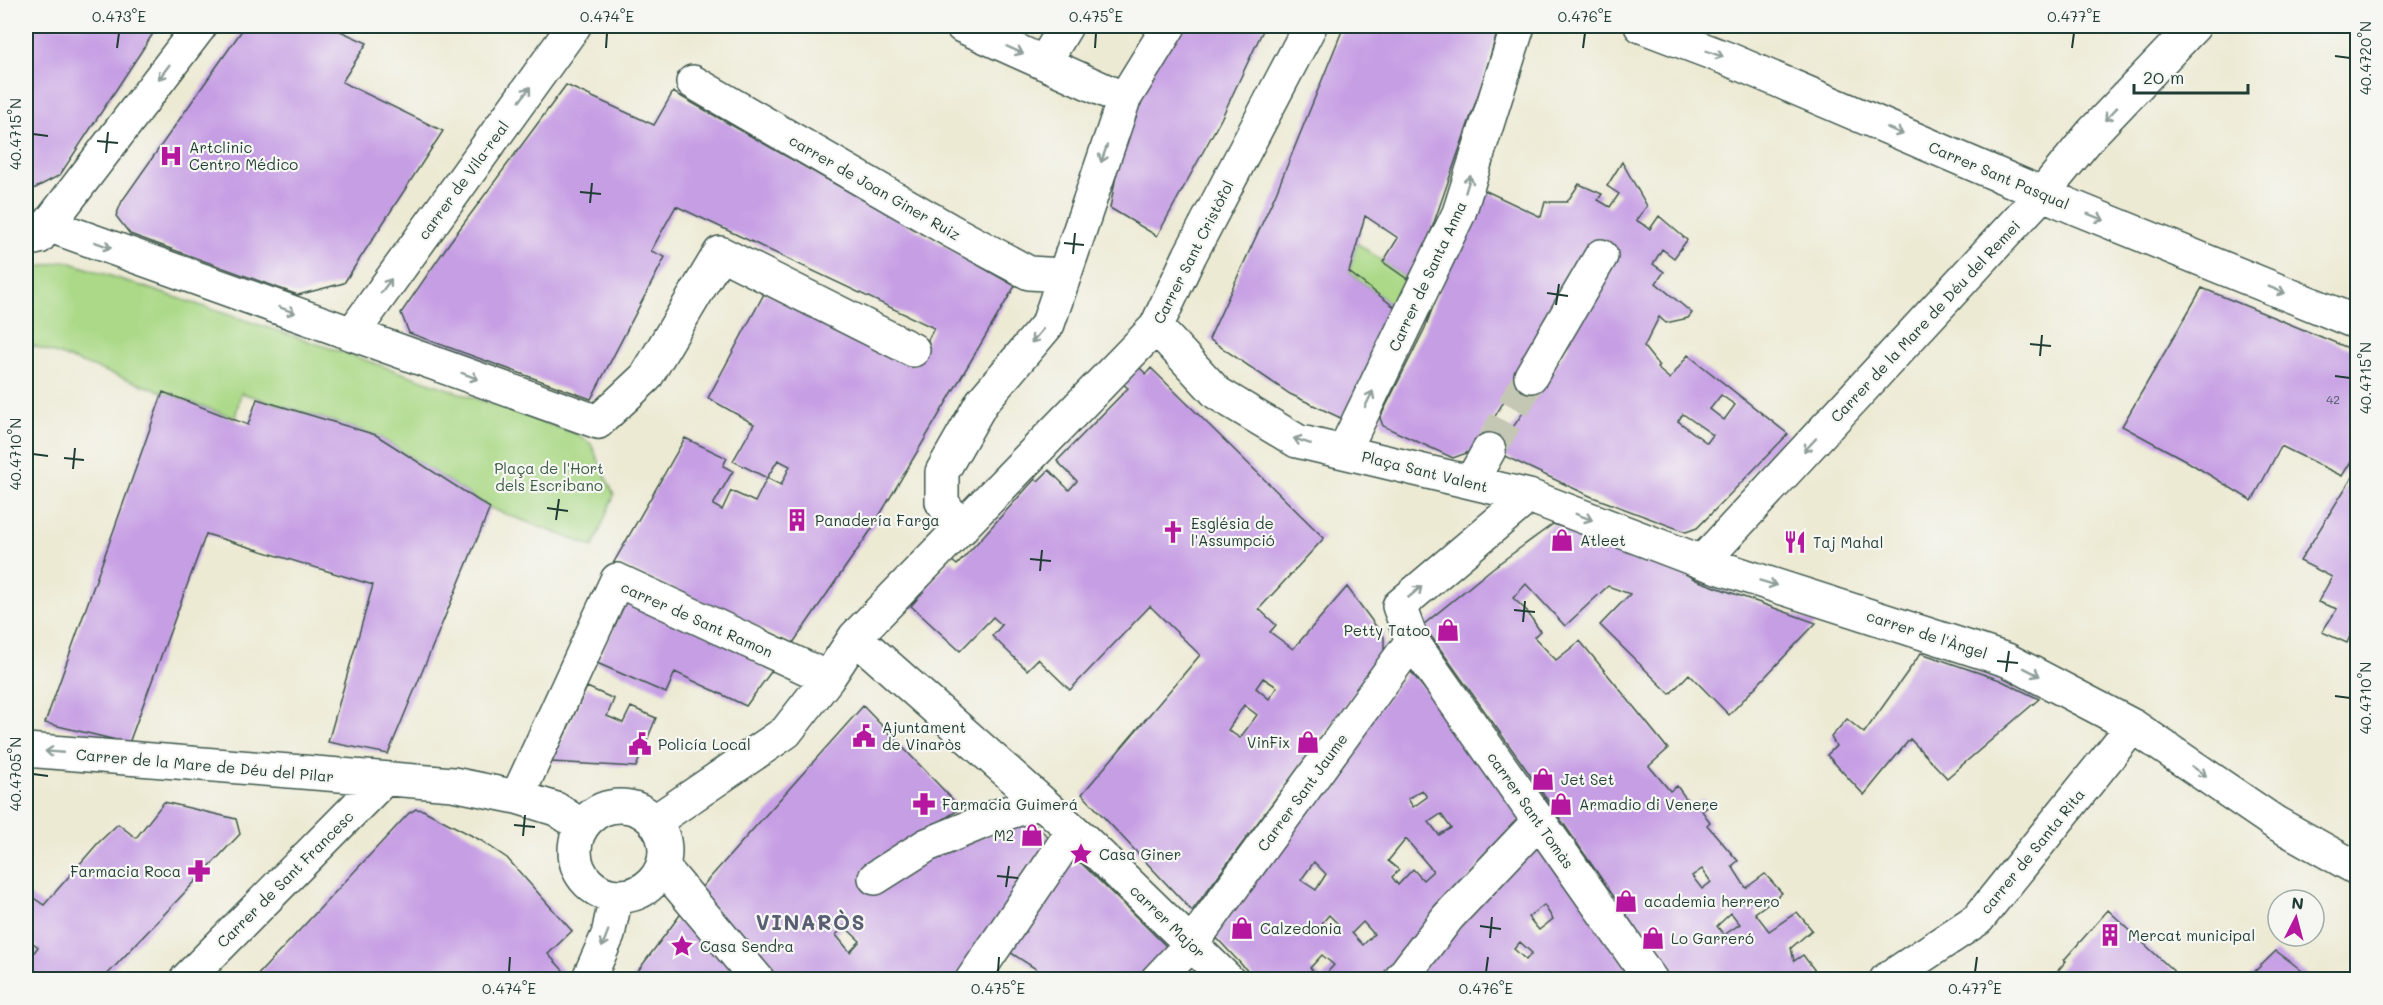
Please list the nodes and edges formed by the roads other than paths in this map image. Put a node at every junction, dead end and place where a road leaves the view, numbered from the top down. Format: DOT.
graph roads {
  1 [pos="200,26"];
  2 [pos="574,26"];
  3 [pos="962,26"];
  4 [pos="1066,26"];
  5 [pos="1169,26"];
  6 [pos="1310,26"];
  7 [pos="1518,26"];
  8 [pos="1641,26"];
  9 [pos="2194,26"];
  10 [pos="1044,63"];
  11 [pos="693,82"];
  12 [pos="1124,99"];
  13 [pos="2042,194"];
  14 [pos="37,232"];
  15 [pos="1600,256"];
  16 [pos="1062,275"];
  17 [pos="2358,323"];
  18 [pos="1156,327"];
  19 [pos="352,334"];
  20 [pos="913,350"];
  21 [pos="1531,376"];
  22 [pos="1489,450"];
  23 [pos="1344,451"];
  24 [pos="1471,482"];
  25 [pos="1529,496"];
  26 [pos="961,529"];
  27 [pos="1702,562"];
  28 [pos="855,637"];
  29 [pos="1412,641"];
  30 [pos="828,678"];
  31 [pos="2133,726"];
  32 [pos="26,750"];
  33 [pos="384,779"];
  34 [pos="517,797"];
  35 [pos="1041,802"];
  36 [pos="1539,821"];
  37 [pos="654,822"];
  38 [pos="582,826"];
  39 [pos="1077,834"];
  40 [pos="663,867"];
  41 [pos="2358,869"];
  42 [pos="875,878"];
  43 [pos="616,896"];
  44 [pos="1192,944"];
  45 [pos="186,980"];
  46 [pos="588,980"];
  47 [pos="758,980"];
  48 [pos="972,980"];
  49 [pos="1157,980"];
  50 [pos="1228,980"];
  51 [pos="1400,980"];
  52 [pos="1651,980"];
  53 [pos="1887,980"];
  1 -- 14 [label="street, one-way"];
  19 -- 2 [label="street, carrer de Vila-real, one-way"];
  3 -- 10 [label="street, one-way"];
  4 -- 10 [label="street"];
  5 -- 12 [label="street"];
  6 -- 18 [label="street, Carrer Sant Cristòfol"];
  23 -- 7 [label="street, Carrer de Santa Anna, one-way"];
  8 -- 13 [label="street, Carrer Sant Pasqual, one-way"];
  9 -- 13 [label="street, Carrer de la Mare de Déu del Remei, one-way"];
  10 -- 12 [label="street"];
  11 -- 16 [label="street, carrer de Joan Giner Ruiz"];
  12 -- 16 [label="street, one-way"];
  13 -- 17 [label="street, Carrer Sant Pasqual, one-way"];
  13 -- 27 [label="street, Carrer de la Mare de Déu del Remei, one-way"];
  14 -- 19 [label="street, one-way"];
  15 -- 21 [label="street"];
  16 -- 26 [label="street, one-way"];
  23 -- 18 [label="street, Plaça Sant Valent, one-way"];
  18 -- 26 [label="street, Carrer Sant Cristòfol"];
  19 -- 20 [label="street, one-way"];
  22 -- 24 [label="street"];
  23 -- 24 [label="street, Plaça Sant Valent"];
  24 -- 25 [label="street, Plaça Sant Valent"];
  25 -- 27 [label="street, carrer de l'Àngel, one-way"];
  29 -- 25 [label="street, one-way"];
  26 -- 28 [label="street, Carrer Sant Cristòfol"];
  27 -- 31 [label="street, carrer de l'Àngel, one-way"];
  28 -- 30 [label="street, Carrer Sant Cristòfol"];
  28 -- 35 [label="street, carrer Major"];
  29 -- 36 [label="street, carrer Sant Tomàs"];
  29 -- 44 [label="street, Carrer Sant Jaume"];
  30 -- 34 [label="street, carrer de Sant Ramon"];
  30 -- 37 [label="street, Carrer Sant Cristòfol"];
  31 -- 41 [label="street, carrer de l'Àngel, one-way"];
  31 -- 53 [label="street, carrer de Santa Rita"];
  33 -- 32 [label="street, Carrer de la Mare de Déu del Pilar, one-way"];
  33 -- 34 [label="street, Carrer de la Mare de Déu del Pilar"];
  33 -- 45 [label="street, Carrer de Sant Francesc"];
  34 -- 38 [label="street, Carrer de la Mare de Déu del Pilar"];
  35 -- 39 [label="street, carrer Major"];
  35 -- 42 [label="street"];
  36 -- 51 [label="street"];
  36 -- 52 [label="street, carrer Sant Tomàs"];
  37 -- 38 [label="street"];
  37 -- 40 [label="street"];
  38 -- 43 [label="street"];
  39 -- 44 [label="street, carrer Major"];
  39 -- 48 [label="street"];
  40 -- 43 [label="street"];
  40 -- 47 [label="street"];
  43 -- 46 [label="street, one-way"];
  44 -- 49 [label="street, Carrer Sant Jaume"];
  44 -- 50 [label="street, carrer Major"];
}
